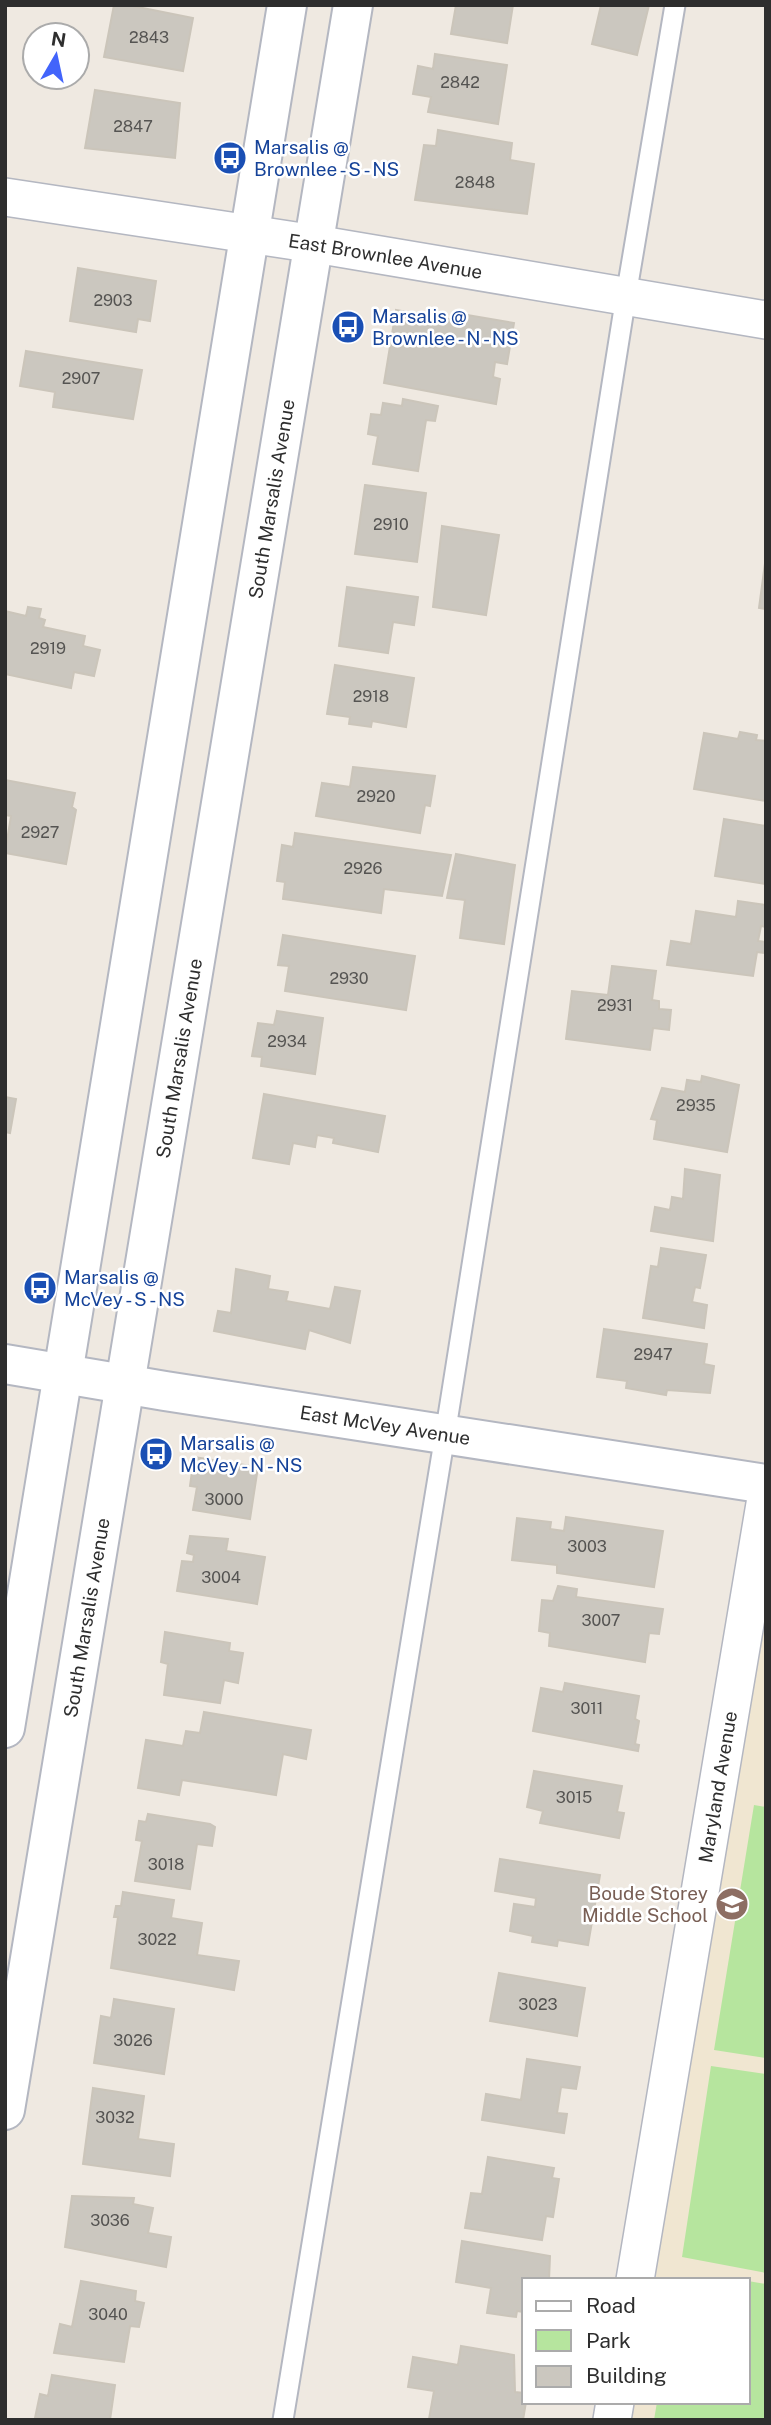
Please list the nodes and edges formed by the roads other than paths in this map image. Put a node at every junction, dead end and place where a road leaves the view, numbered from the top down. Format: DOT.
graph roads {
  1 [pos="287,5"];
  2 [pos="353,5"];
  3 [pos="675,5"];
  4 [pos="5,197"];
  5 [pos="249,234"];
  6 [pos="314,244"];
  7 [pos="626,296"];
  8 [pos="766,320"];
  9 [pos="5,1364"];
  10 [pos="63,1374"];
  11 [pos="127,1385"];
  12 [pos="445,1435"];
  13 [pos="766,1484"];
  14 [pos="766,1498"];
  15 [pos="5,1728"];
  16 [pos="5,2110"];
  17 [pos="635,2278"];
  18 [pos="283,2420"];
  1 -- 5 [label="main road"];
  2 -- 6 [label="main road, South Marsalis Avenue"];
  3 -- 7 [label="lane"];
  4 -- 5 [label="street, East Brownlee Avenue"];
  5 -- 6 [label="street, East Brownlee Avenue"];
  5 -- 10 [label="main road"];
  6 -- 7 [label="street, East Brownlee Avenue"];
  6 -- 11 [label="main road, South Marsalis Avenue"];
  7 -- 8 [label="street, East Brownlee Avenue"];
  7 -- 12 [label="lane"];
  9 -- 10 [label="main road, East McVey Avenue"];
  10 -- 11 [label="main road, East McVey Avenue"];
  10 -- 15 [label="main road"];
  11 -- 12 [label="main road, East McVey Avenue"];
  11 -- 16 [label="main road, South Marsalis Avenue"];
  12 -- 13 [label="main road, East McVey Avenue"];
  12 -- 18 [label="lane"];
  14 -- 17 [label="street, Maryland Avenue"];
}
